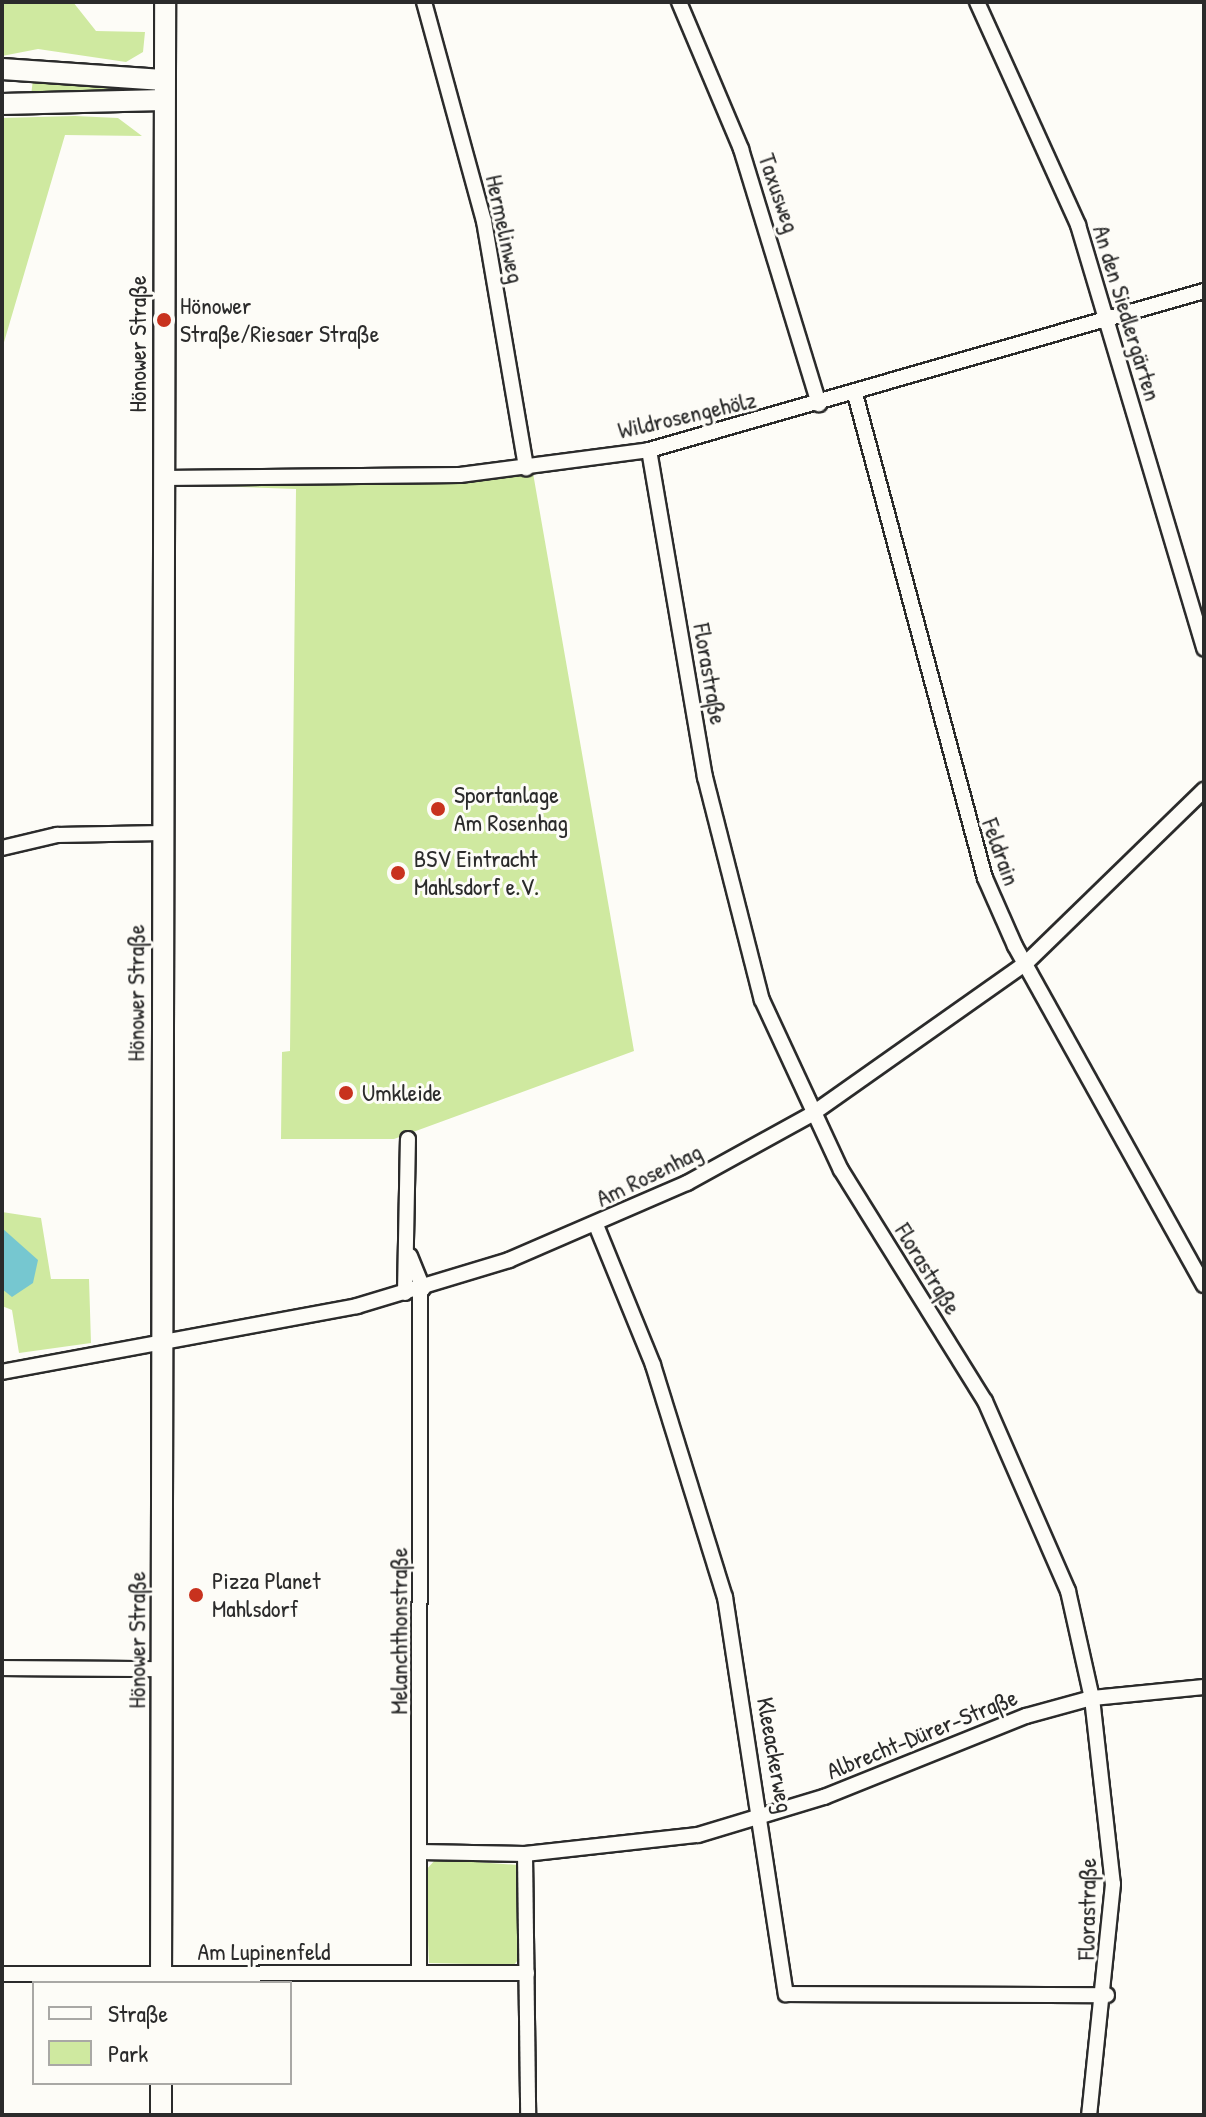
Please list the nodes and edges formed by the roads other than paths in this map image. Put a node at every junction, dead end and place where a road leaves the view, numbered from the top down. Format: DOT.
graph roads {
  1 [pos="165,2"];
  2 [pos="424,2"];
  3 [pos="679,2"];
  4 [pos="977,2"];
  5 [pos="8,70"];
  6 [pos="163,90"];
  7 [pos="8,104"];
  8 [pos="1204,291"];
  9 [pos="1108,319"];
  10 [pos="855,394"];
  11 [pos="819,404"];
  12 [pos="649,450"];
  13 [pos="526,468"];
  14 [pos="163,478"];
  15 [pos="1204,649"];
  16 [pos="1204,790"];
  17 [pos="162,833"];
  18 [pos="2,848"];
  19 [pos="1025,964"];
  20 [pos="812,1114"];
  21 [pos="408,1139"];
  22 [pos="596,1225"];
  23 [pos="1204,1285"];
  24 [pos="416,1290"];
  25 [pos="163,1345"];
  26 [pos="2,1372"];
  27 [pos="2,1668"];
  28 [pos="163,1669"];
  29 [pos="1204,1687"];
  30 [pos="1092,1698"];
  31 [pos="764,1819"];
  32 [pos="420,1852"];
  33 [pos="525,1854"];
  34 [pos="419,1973"];
  35 [pos="527,1973"];
  36 [pos="2,1974"];
  37 [pos="161,1979"];
  38 [pos="1107,1995"];
  39 [pos="161,2085"];
  40 [pos="161,2115"];
  41 [pos="528,2115"];
  42 [pos="1089,2115"];
  1 -- 6 [label="main road, Hönower Straße"];
  2 -- 13 [label="street, Hermelinweg"];
  3 -- 11 [label="street, Taxusweg"];
  4 -- 9 [label="street, An den Siedlergärten"];
  5 -- 6 [label="main road"];
  5 -- 7 [label="main road"];
  6 -- 7 [label="main road"];
  6 -- 14 [label="main road, Hönower Straße"];
  8 -- 9 [label="street, Wildrosengehölz"];
  9 -- 10 [label="street, Wildrosengehölz"];
  9 -- 15 [label="street, An den Siedlergärten"];
  10 -- 11 [label="street, Wildrosengehölz"];
  10 -- 19 [label="street, Feldrain"];
  11 -- 12 [label="street, Wildrosengehölz"];
  12 -- 13 [label="street, Wildrosengehölz"];
  12 -- 20 [label="street, Florastraße"];
  13 -- 14 [label="street, Wildrosengehölz"];
  14 -- 17 [label="main road, Hönower Straße"];
  16 -- 19 [label="street, Am Rosenhag"];
  17 -- 18 [label="street"];
  17 -- 25 [label="main road, Hönower Straße"];
  19 -- 20 [label="street, Am Rosenhag"];
  19 -- 23 [label="street, Feldrain"];
  20 -- 22 [label="street, Am Rosenhag"];
  20 -- 30 [label="street, Florastraße"];
  21 -- 24 [label="street, Melanchthonstraße"];
  22 -- 24 [label="street, Am Rosenhag"];
  22 -- 31 [label="street, Kleeackerweg"];
  24 -- 25 [label="street, Am Rosenhag"];
  24 -- 32 [label="street, Melanchthonstraße"];
  25 -- 26 [label="street, Am Rosenhag"];
  25 -- 28 [label="main road, Hönower Straße"];
  27 -- 28 [label="street"];
  28 -- 37 [label="main road, Hönower Straße"];
  29 -- 30 [label="street, Albrecht-Dürer-Straße"];
  30 -- 31 [label="street, Albrecht-Dürer-Straße"];
  30 -- 38 [label="street, Florastraße"];
  31 -- 33 [label="street, Albrecht-Dürer-Straße"];
  31 -- 38 [label="street, Kleeackerweg"];
  32 -- 33 [label="street, Albrecht-Dürer-Straße"];
  32 -- 34 [label="street, Melanchthonstraße"];
  33 -- 35 [label="street"];
  34 -- 35 [label="street, Am Lupinenfeld"];
  34 -- 37 [label="street, Am Lupinenfeld"];
  35 -- 41 [label="street"];
  36 -- 37 [label="street, Am Lupinenfeld"];
  38 -- 42 [label="street, Florastraße"];
  39 -- 40 [label="main road"];
}
